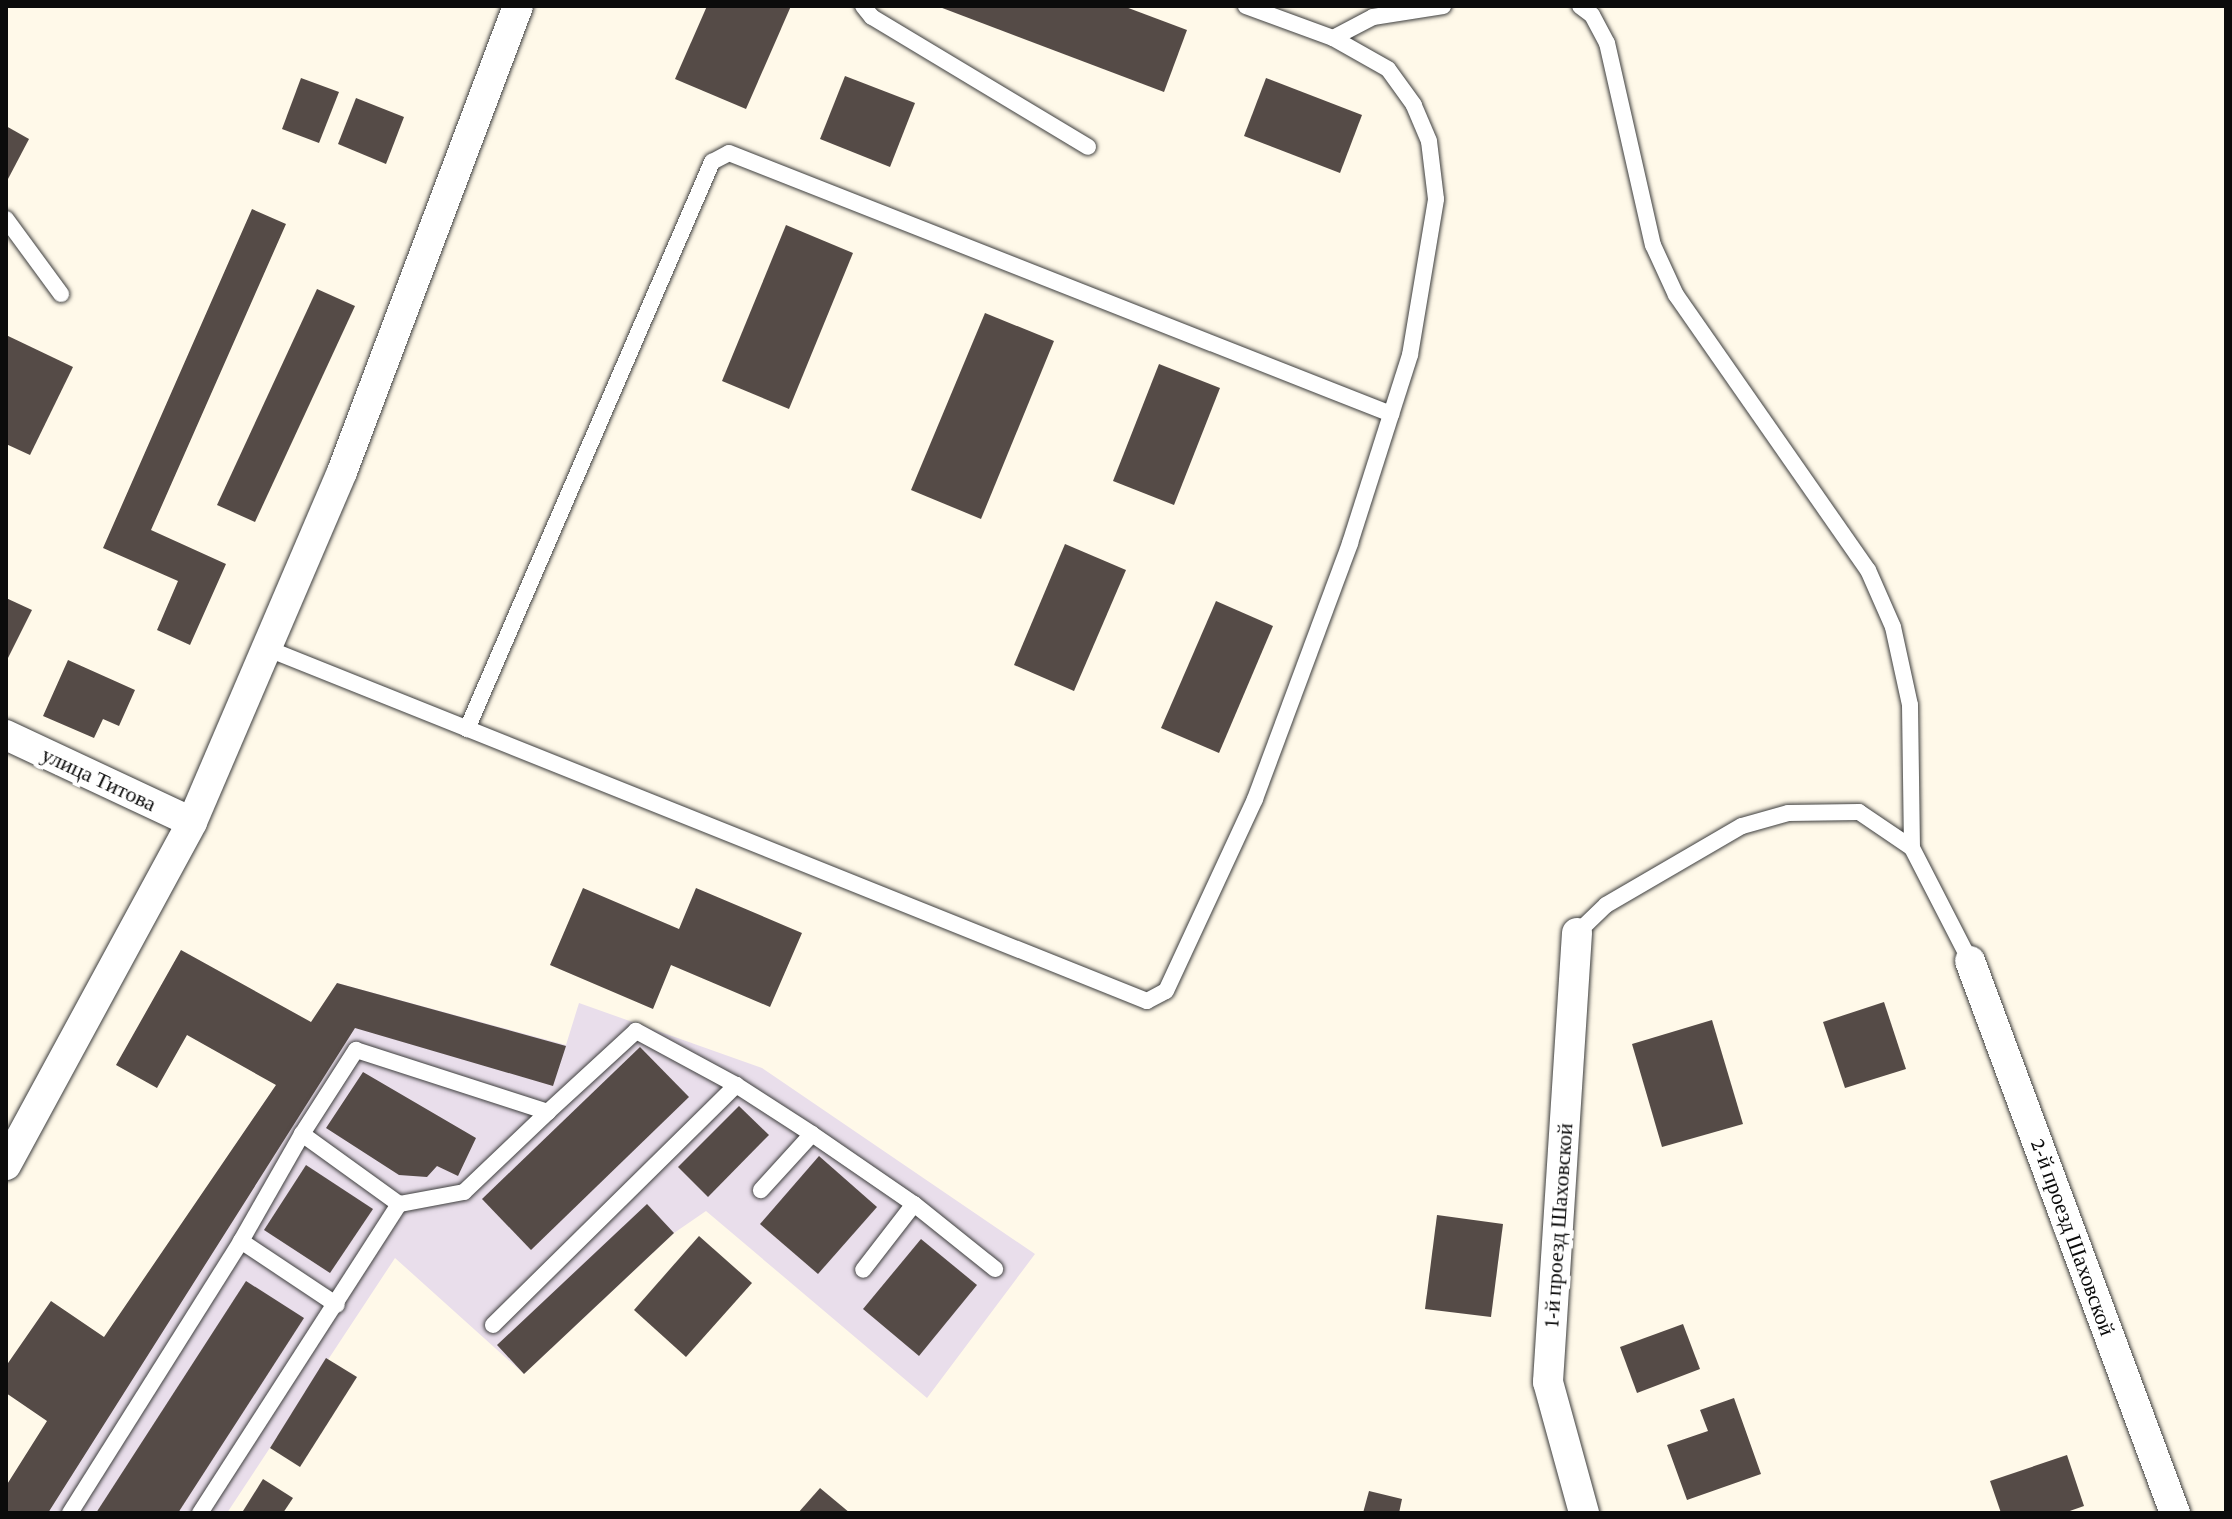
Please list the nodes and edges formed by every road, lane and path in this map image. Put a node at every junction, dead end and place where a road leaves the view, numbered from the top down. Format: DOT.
graph roads {
  1 [pos="518,6"];
  2 [pos="863,6"];
  3 [pos="1246,6"];
  4 [pos="1443,6"];
  5 [pos="1589,9"];
  6 [pos="1333,38"];
  7 [pos="1088,147"];
  8 [pos="6,219"];
  9 [pos="61,294"];
  10 [pos="1391,414"];
  11 [pos="266,648"];
  12 [pos="467,729"];
  13 [pos="6,735"];
  14 [pos="192,822"];
  15 [pos="1912,848"];
  16 [pos="1577,933"];
  17 [pos="1970,961"];
  18 [pos="736,1085"];
  19 [pos="548,1112"];
  20 [pos="302,1134"];
  21 [pos="812,1134"];
  22 [pos="6,1165"];
  23 [pos="761,1190"];
  24 [pos="399,1204"];
  25 [pos="914,1204"];
  26 [pos="241,1241"];
  27 [pos="995,1269"];
  28 [pos="863,1270"];
  29 [pos="337,1305"];
  30 [pos="493,1325"];
  31 [pos="70,1513"];
  32 [pos="200,1513"];
  33 [pos="1584,1513"];
  34 [pos="2175,1513"];
  1 -- 11 [label="street"];
  2 -- 7 [label="lane"];
  3 -- 6 [label="lane"];
  4 -- 6 [label="lane"];
  5 -- 15 [label="lane"];
  6 -- 10 [label="lane"];
  8 -- 9 [label="lane"];
  10 -- 12 [label="lane"];
  10 -- 12 [label="lane"];
  11 -- 12 [label="lane"];
  11 -- 14 [label="street"];
  13 -- 14 [label="street, улица Титова"];
  14 -- 22 [label="street"];
  15 -- 16 [label="lane"];
  15 -- 17 [label="lane"];
  16 -- 33 [label="street, 1-й проезд Шаховской"];
  17 -- 34 [label="street, 2-й проезд Шаховской"];
  18 -- 19 [label="lane"];
  18 -- 21 [label="lane"];
  18 -- 30 [label="lane"];
  19 -- 20 [label="lane"];
  19 -- 24 [label="lane"];
  20 -- 24 [label="lane"];
  20 -- 26 [label="lane"];
  21 -- 23 [label="lane"];
  21 -- 25 [label="lane"];
  24 -- 29 [label="lane"];
  25 -- 27 [label="lane"];
  25 -- 28 [label="lane"];
  26 -- 29 [label="lane"];
  26 -- 31 [label="lane"];
  29 -- 32 [label="lane"];
}
